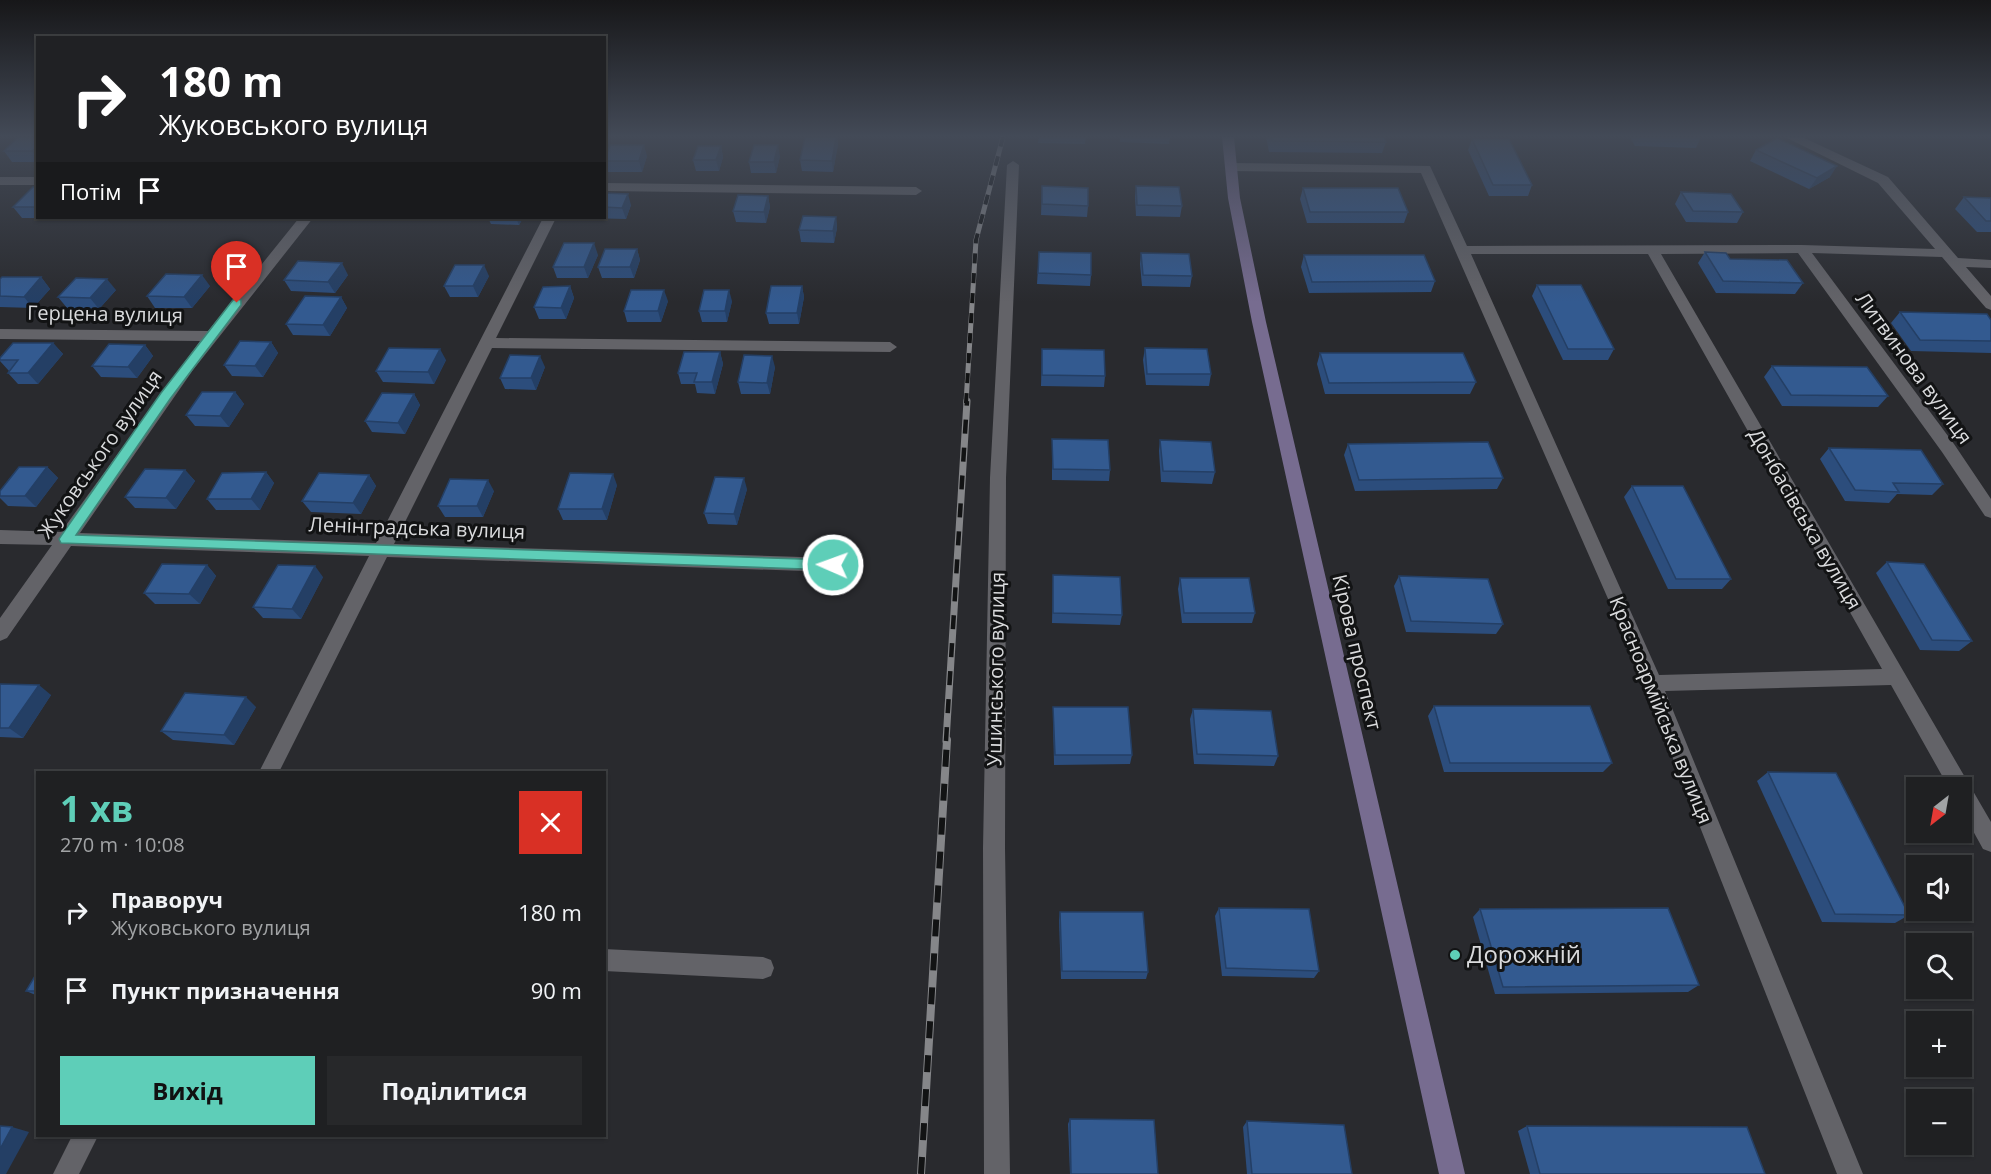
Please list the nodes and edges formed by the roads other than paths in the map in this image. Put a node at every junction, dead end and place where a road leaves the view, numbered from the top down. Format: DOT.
graph roads {
  1 [pos="1012,192"];
  2 [pos="1233,192"];
  3 [pos="1436,192"];
  4 [pos="1893,192"];
  5 [pos="305,219"];
  6 [pos="549,219"];
  7 [pos="1652,249"];
  8 [pos="1802,249"];
  9 [pos="1462,250"];
  10 [pos="1950,258"];
  11 [pos="1991,264"];
  12 [pos="1991,305"];
  13 [pos="0,334"];
  14 [pos="210,336"];
  15 [pos="486,343"];
  16 [pos="890,347"];
  17 [pos="1991,512"];
  18 [pos="0,537"];
  19 [pos="66,539"];
  20 [pos="382,550"];
  21 [pos="833,565"];
  22 [pos="0,633"];
  23 [pos="1896,677"];
  24 [pos="1652,683"];
  25 [pos="270,771"];
  26 [pos="1954,777"];
  27 [pos="1972,809"];
  28 [pos="1991,842"];
  29 [pos="606,960"];
  30 [pos="763,968"];
  31 [pos="84,1137"];
  32 [pos="66,1174"];
  33 [pos="998,1174"];
  34 [pos="1452,1174"];
  35 [pos="1850,1174"];
  1 -- 33 [label="street, Ушинського вулиця"];
  2 -- 34 [label="street, Кірова проспект"];
  3 -- 9 [label="street, Красноармійська вулиця"];
  4 -- 10 [label="street"];
  5 -- 14 [label="street, Жуковського вулиця"];
  6 -- 15 [label="street"];
  7 -- 8 [label="street"];
  7 -- 9 [label="street"];
  7 -- 23 [label="street, Донбасівська вулиця"];
  8 -- 10 [label="street"];
  8 -- 17 [label="street, Литвинова вулиця"];
  9 -- 24 [label="street, Красноармійська вулиця"];
  10 -- 11 [label="street"];
  10 -- 12 [label="street"];
  13 -- 14 [label="street, Герцена вулиця"];
  14 -- 19 [label="street, Жуковського вулиця"];
  15 -- 16 [label="street"];
  15 -- 20 [label="street"];
  18 -- 19 [label="street, Ленінградська вулиця"];
  19 -- 20 [label="street, Ленінградська вулиця"];
  19 -- 22 [label="street, Жуковського вулиця"];
  20 -- 21 [label="street, Ленінградська вулиця"];
  20 -- 25 [label="street"];
  23 -- 24 [label="street"];
  23 -- 26 [label="street, Донбасівська вулиця"];
  24 -- 35 [label="street, Красноармійська вулиця"];
  27 -- 28 [label="street"];
  29 -- 30 [label="street"];
  31 -- 32 [label="street"];
}
